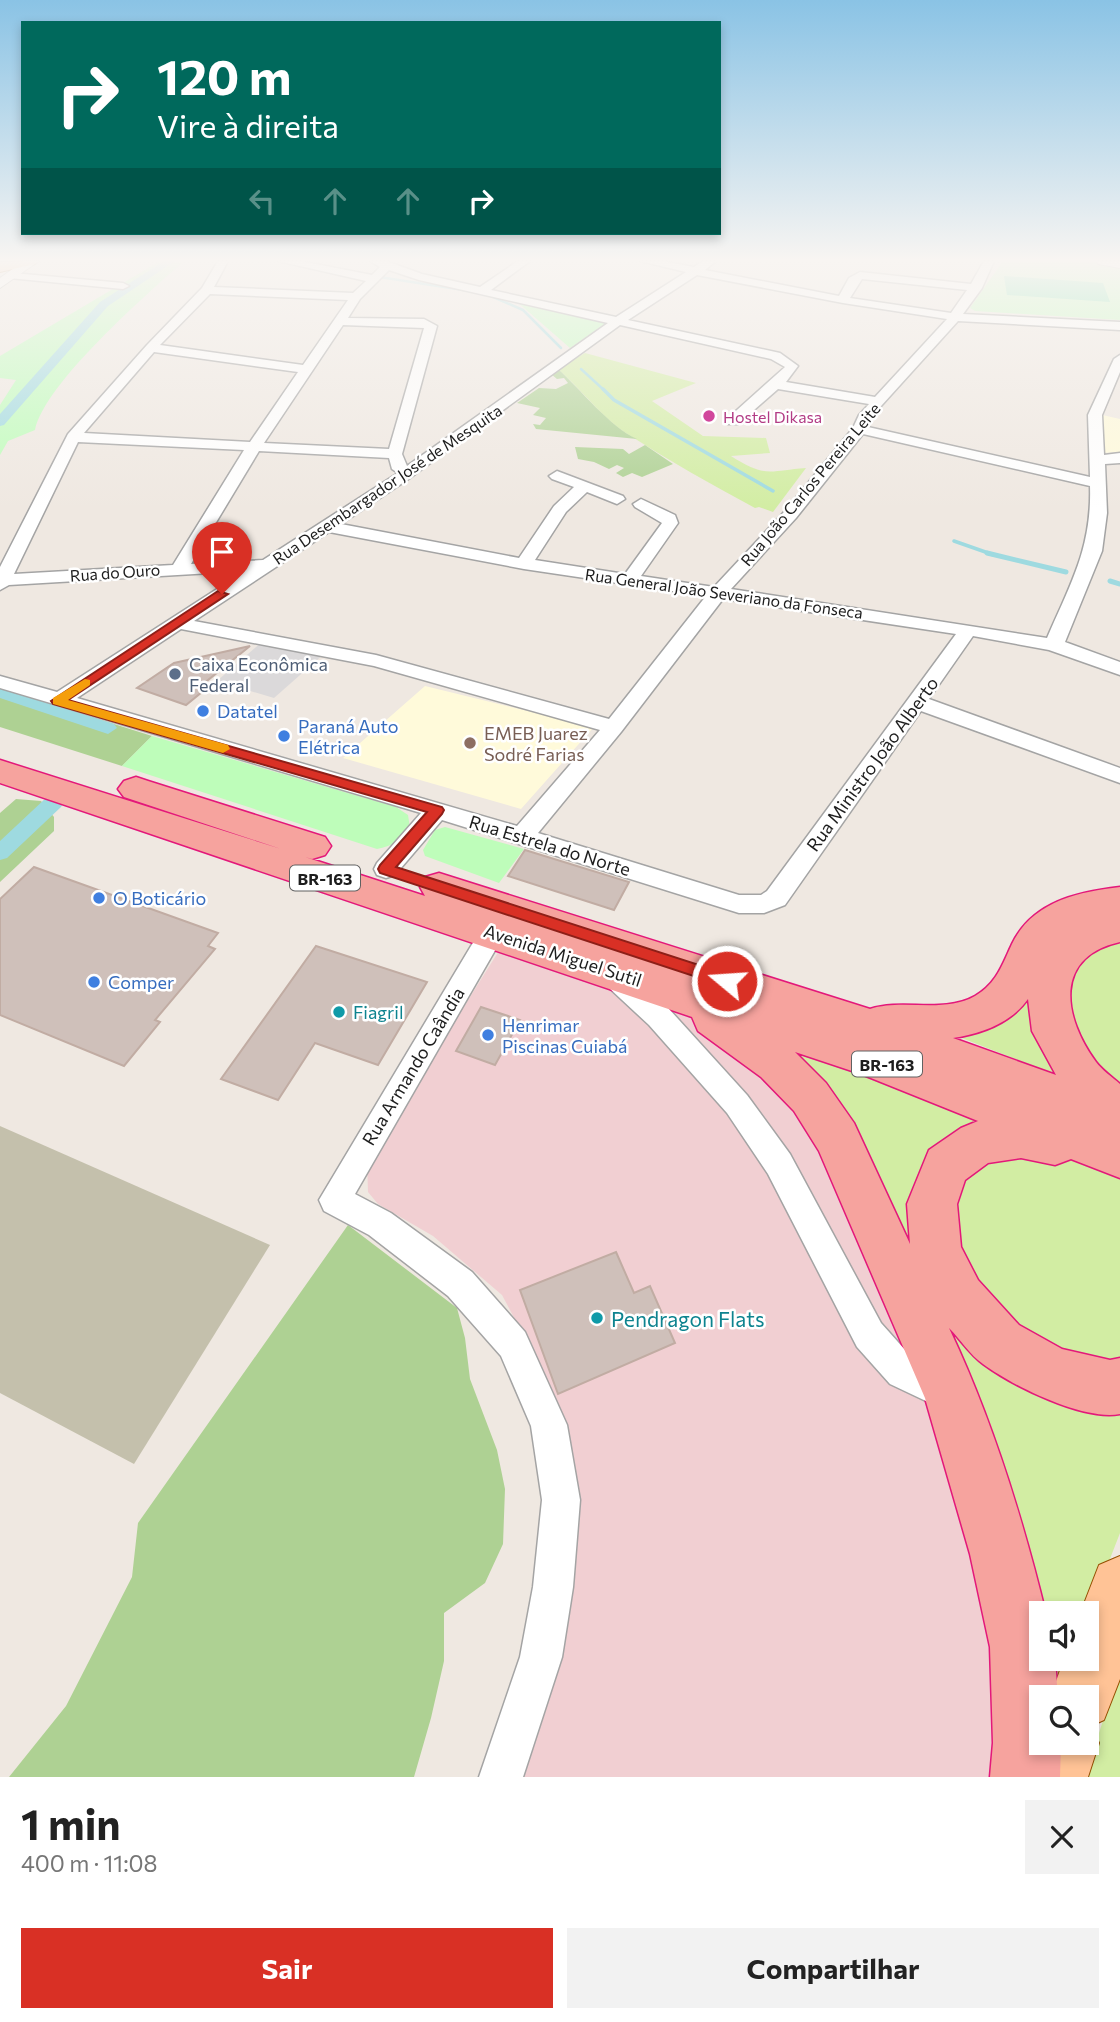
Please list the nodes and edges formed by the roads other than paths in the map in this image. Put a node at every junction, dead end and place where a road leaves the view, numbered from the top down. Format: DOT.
graph roads {
  1 [pos="155,344"];
  2 [pos="325,344"];
  3 [pos="426,344"];
  4 [pos="586,344"];
  5 [pos="715,344"];
  6 [pos="931,344"];
  7 [pos="151,348"];
  8 [pos="1120,359"];
  9 [pos="307,369"];
  10 [pos="775,384"];
  11 [pos="878,402"];
  12 [pos="733,421"];
  13 [pos="860,429"];
  14 [pos="73,438"];
  15 [pos="255,445"];
  16 [pos="395,454"];
  17 [pos="1120,458"];
  18 [pos="1095,460"];
  19 [pos="557,476"];
  20 [pos="402,477"];
  21 [pos="1097,483"];
  22 [pos="585,486"];
  23 [pos="617,499"];
  24 [pos="641,504"];
  25 [pos="325,526"];
  26 [pos="524,564"];
  27 [pos="268,565"];
  28 [pos="180,568"];
  29 [pos="630,579"];
  30 [pos="2,582"];
  31 [pos="719,592"];
  32 [pos="176,623"];
  33 [pos="968,630"];
  34 [pos="1054,645"];
  35 [pos="1120,669"];
  36 [pos="0,682"];
  37 [pos="58,701"];
  38 [pos="917,702"];
  39 [pos="614,727"];
  40 [pos="0,746"];
  41 [pos="0,771"];
  42 [pos="1120,776"];
  43 [pos="437,810"];
  44 [pos="522,836"];
  45 [pos="386,869"];
  46 [pos="776,898"];
  47 [pos="1120,902"];
  48 [pos="1120,927"];
  49 [pos="492,933"];
  50 [pos="629,977"];
  51 [pos="858,1023"];
  52 [pos="1118,1135"];
  53 [pos="1120,1387"];
  54 [pos="1120,1587"];
  55 [pos="1086,1685"];
  56 [pos="1062,1755"];
  57 [pos="501,1777"];
  58 [pos="1025,1777"];
  59 [pos="1055,1777"];
  1 -- 7 [label="street"];
  2 -- 9 [label="street"];
  3 -- 16 [label="street"];
  4 -- 20 [label="street, Rua Desembargador José de Mesquita"];
  5 -- 10 [label="street"];
  6 -- 11 [label="street, Rua João Carlos Pereira Leite"];
  7 -- 9 [label="street"];
  7 -- 14 [label="street"];
  8 -- 18 [label="street"];
  9 -- 15 [label="street"];
  10 -- 11 [label="street"];
  10 -- 12 [label="street"];
  11 -- 13 [label="street, Rua João Carlos Pereira Leite"];
  13 -- 21 [label="street"];
  13 -- 31 [label="street, Rua João Carlos Pereira Leite"];
  14 -- 15 [label="street"];
  14 -- 30 [label="street"];
  15 -- 16 [label="street"];
  15 -- 28 [label="street"];
  16 -- 20 [label="street"];
  17 -- 18 [label="street"];
  18 -- 21 [label="street"];
  19 -- 22 [label="street"];
  20 -- 25 [label="street, Rua Desembargador José de Mesquita"];
  21 -- 34 [label="street"];
  22 -- 23 [label="street"];
  22 -- 26 [label="street"];
  24 -- 29 [label="street"];
  25 -- 26 [label="street, Rua General João Severiano da Fonseca"];
  25 -- 27 [label="street, Rua Desembargador José de Mesquita"];
  26 -- 29 [label="street, Rua General João Severiano da Fonseca"];
  27 -- 28 [label="street, Rua do Ouro"];
  27 -- 32 [label="street, Rua Desembargador José de Mesquita"];
  28 -- 30 [label="street, Rua do Ouro"];
  29 -- 31 [label="street, Rua General João Severiano da Fonseca"];
  31 -- 33 [label="street, Rua General João Severiano da Fonseca"];
  31 -- 39 [label="street, Rua João Carlos Pereira Leite"];
  32 -- 37 [label="street, Rua Desembargador José de Mesquita"];
  32 -- 39 [label="street"];
  33 -- 34 [label="street, Rua General João Severiano da Fonseca"];
  33 -- 38 [label="street, Rua Ministro João Alberto"];
  34 -- 35 [label="street, Rua General João Severiano da Fonseca"];
  36 -- 37 [label="street, Rua Estrela do Norte"];
  37 -- 43 [label="street, Rua Estrela do Norte"];
  38 -- 42 [label="street"];
  38 -- 46 [label="street, Rua Ministro João Alberto"];
  39 -- 44 [label="street, Rua João Carlos Pereira Leite"];
  40 -- 45 [label="highway, Avenida Miguel Sutil / BR-163"];
  41 -- 49 [label="highway, Avenida Miguel Sutil / BR-163"];
  43 -- 44 [label="street, Rua Estrela do Norte"];
  43 -- 45 [label="street"];
  44 -- 46 [label="street, Rua Estrela do Norte"];
  45 -- 51 [label="highway, Avenida Miguel Sutil / BR-163"];
  47 -- 51 [label="highway"];
  48 -- 52 [label="highway"];
  49 -- 50 [label="highway, Avenida Miguel Sutil / BR-163"];
  49 -- 57 [label="street, Rua Armando Caândia"];
  50 -- 52 [label="highway, Avenida Miguel Sutil / BR-163"];
  50 -- 58 [label="highway"];
  51 -- 52 [label="highway, Avenida Miguel Sutil / BR-163"];
  52 -- 53 [label="highway"];
  54 -- 55 [label="main road"];
  56 -- 59 [label="main road"];
}
